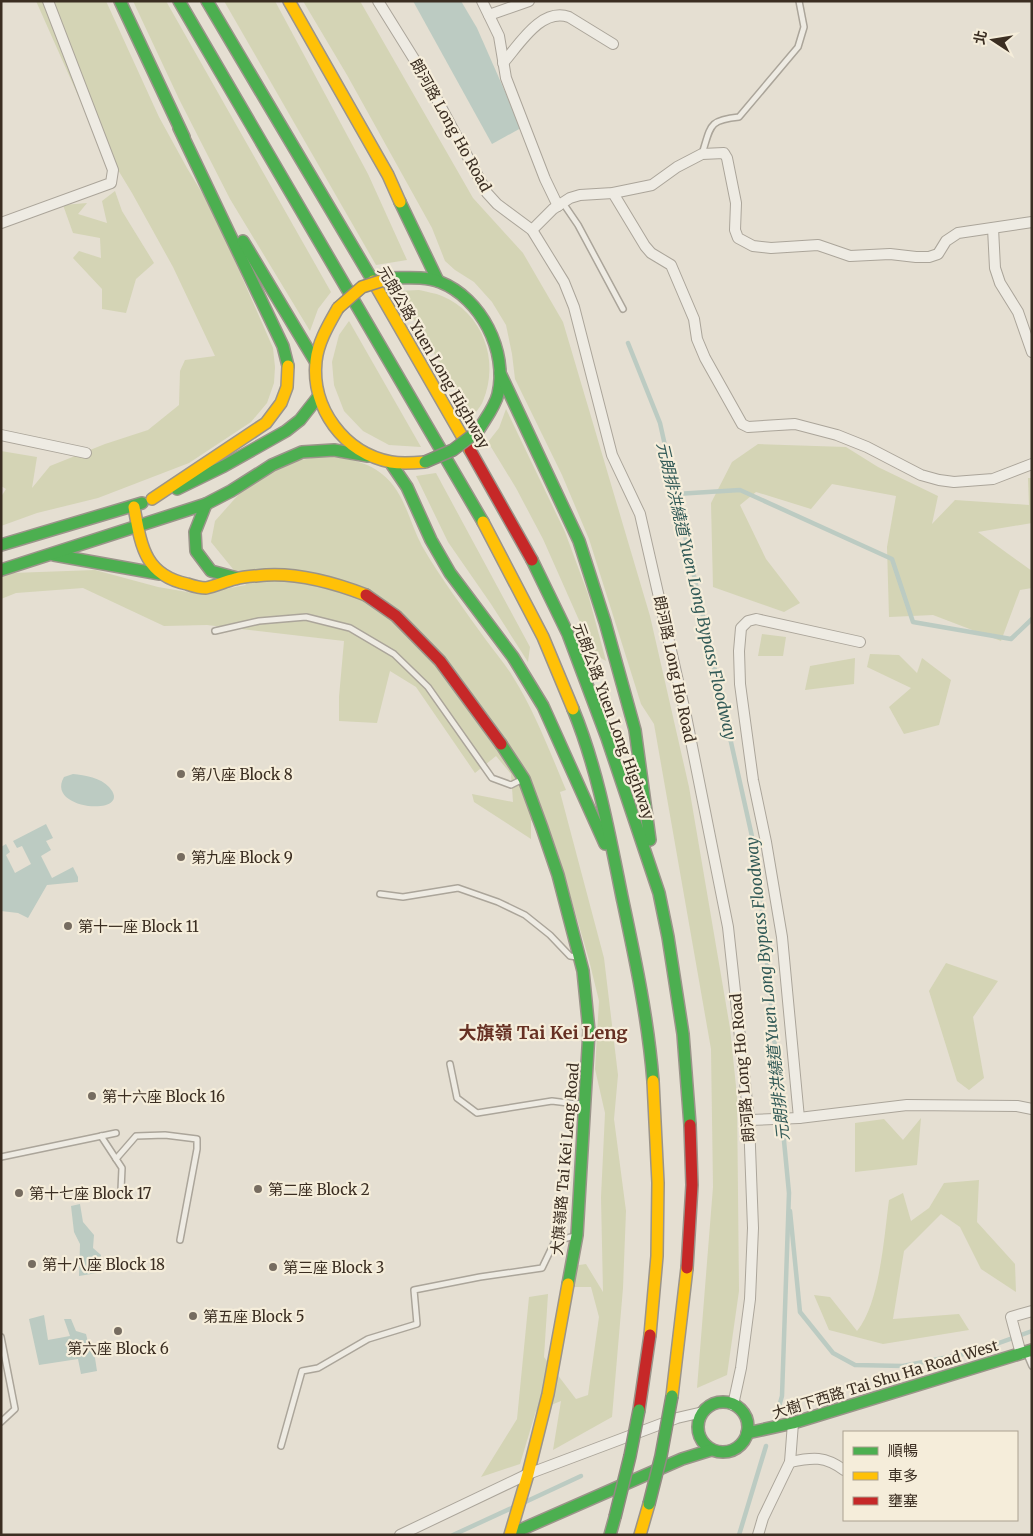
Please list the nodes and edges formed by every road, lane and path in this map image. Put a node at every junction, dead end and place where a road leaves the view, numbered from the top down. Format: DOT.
graph roads {
  1 [pos="48,1"];
  2 [pos="120,1"];
  3 [pos="179,1"];
  4 [pos="207,1"];
  5 [pos="288,1"];
  6 [pos="378,1"];
  7 [pos="482,1"];
  8 [pos="529,1"];
  9 [pos="799,1"];
  10 [pos="490,15"];
  11 [pos="613,44"];
  12 [pos="503,63"];
  13 [pos="179,128"];
  14 [pos="702,154"];
  15 [pos="613,192"];
  16 [pos="560,204"];
  17 [pos="1032,222"];
  18 [pos="1,223"];
  19 [pos="993,228"];
  20 [pos="532,230"];
  21 [pos="438,281"];
  22 [pos="623,309"];
  23 [pos="1032,352"];
  24 [pos="315,361"];
  25 [pos="500,373"];
  26 [pos="318,397"];
  27 [pos="1,435"];
  28 [pos="86,453"];
  29 [pos="376,458"];
  30 [pos="390,462"];
  31 [pos="1032,464"];
  32 [pos="152,499"];
  33 [pos="206,504"];
  34 [pos="134,507"];
  35 [pos="137,525"];
  36 [pos="1,545"];
  37 [pos="51,555"];
  38 [pos="1,570"];
  39 [pos="160,574"];
  40 [pos="237,578"];
  41 [pos="215,631"];
  42 [pos="860,642"];
  43 [pos="524,779"];
  44 [pos="617,870"];
  45 [pos="659,893"];
  46 [pos="380,894"];
  47 [pos="580,957"];
  48 [pos="450,1064"];
  49 [pos="586,1102"];
  50 [pos="1032,1109"];
  51 [pos="799,1118"];
  52 [pos="752,1120"];
  53 [pos="116,1133"];
  54 [pos="101,1136"];
  55 [pos="1,1157"];
  56 [pos="116,1159"];
  57 [pos="121,1190"];
  58 [pos="577,1235"];
  59 [pos="180,1240"];
  60 [pos="1032,1311"];
  61 [pos="1,1337"];
  62 [pos="1026,1352"];
  63 [pos="1032,1366"];
  64 [pos="733,1405"];
  65 [pos="703,1412"];
  66 [pos="1,1422"];
  67 [pos="794,1423"];
  68 [pos="747,1434"];
  69 [pos="281,1446"];
  70 [pos="711,1450"];
  71 [pos="790,1462"];
  72 [pos="843,1469"];
  73 [pos="526,1479"];
  74 [pos="511,1532"];
  75 [pos="400,1535"];
  76 [pos="610,1535"];
  77 [pos="640,1535"];
  78 [pos="758,1535"];
  1 -- 18 [label="street"];
  2 -- 13 [label="main road"];
  3 -- 44 [label="main road"];
  4 -- 45 [label="main road, 元朗公路 Yuen Long Highway"];
  5 -- 21 [label="main road"];
  6 -- 20 [label="street, 朗河路 Long Ho Road"];
  7 -- 10 [label="street"];
  8 -- 10 [label="street"];
  9 -- 14 [label="lane"];
  10 -- 12 [label="street"];
  11 -- 12 [label="street"];
  12 -- 16 [label="street"];
  13 -- 24 [label="main road"];
  13 -- 32 [label="main road"];
  14 -- 15 [label="street"];
  14 -- 19 [label="street"];
  15 -- 16 [label="street"];
  15 -- 31 [label="street"];
  16 -- 20 [label="street"];
  16 -- 22 [label="lane"];
  17 -- 19 [label="street"];
  19 -- 23 [label="street"];
  20 -- 52 [label="street, 朗河路 Long Ho Road"];
  21 -- 24 [label="main road, bridge"];
  21 -- 25 [label="main road"];
  24 -- 26 [label="main road"];
  25 -- 30 [label="main road, bridge"];
  25 -- 45 [label="main road"];
  26 -- 29 [label="main road"];
  26 -- 32 [label="main road"];
  27 -- 28 [label="street"];
  29 -- 30 [label="main road"];
  29 -- 33 [label="main road"];
  30 -- 44 [label="main road"];
  32 -- 34 [label="main road"];
  33 -- 35 [label="main road"];
  33 -- 40 [label="main road"];
  34 -- 35 [label="main road, 大旗嶺路 Tai Kei Leng Road"];
  34 -- 36 [label="main road"];
  35 -- 37 [label="main road"];
  35 -- 39 [label="main road, 大旗嶺路 Tai Kei Leng Road"];
  37 -- 38 [label="main road"];
  37 -- 39 [label="main road"];
  39 -- 40 [label="main road, 大旗嶺路 Tai Kei Leng Road"];
  40 -- 43 [label="main road, 大旗嶺路 Tai Kei Leng Road"];
  41 -- 43 [label="lane"];
  42 -- 51 [label="street"];
  43 -- 47 [label="main road, 大旗嶺路 Tai Kei Leng Road"];
  44 -- 76 [label="main road, bridge"];
  45 -- 77 [label="main road, 元朗公路 Yuen Long Highway, bridge"];
  46 -- 47 [label="lane"];
  47 -- 49 [label="main road, 大旗嶺路 Tai Kei Leng Road"];
  48 -- 49 [label="lane"];
  49 -- 58 [label="main road, 大旗嶺路 Tai Kei Leng Road"];
  50 -- 51 [label="street"];
  51 -- 52 [label="street"];
  52 -- 64 [label="street, 朗河路 Long Ho Road"];
  53 -- 54 [label="lane"];
  54 -- 55 [label="lane"];
  54 -- 56 [label="lane"];
  56 -- 57 [label="lane"];
  56 -- 59 [label="lane"];
  58 -- 69 [label="lane"];
  58 -- 73 [label="main road, 大旗嶺路 Tai Kei Leng Road"];
  60 -- 62 [label="street"];
  61 -- 66 [label="lane"];
  62 -- 63 [label="lane"];
  62 -- 67 [label="main road, 大樹下西路 Tai Shu Ha Road West"];
  64 -- 65 [label="main road"];
  64 -- 68 [label="main road"];
  65 -- 70 [label="main road"];
  65 -- 73 [label="street"];
  67 -- 68 [label="main road, 大樹下西路 Tai Shu Ha Road West"];
  67 -- 71 [label="street"];
  68 -- 70 [label="main road"];
  70 -- 74 [label="main road"];
  71 -- 72 [label="street"];
  71 -- 78 [label="street"];
  73 -- 74 [label="main road, 大旗嶺路 Tai Kei Leng Road"];
  73 -- 75 [label="street"];
}
